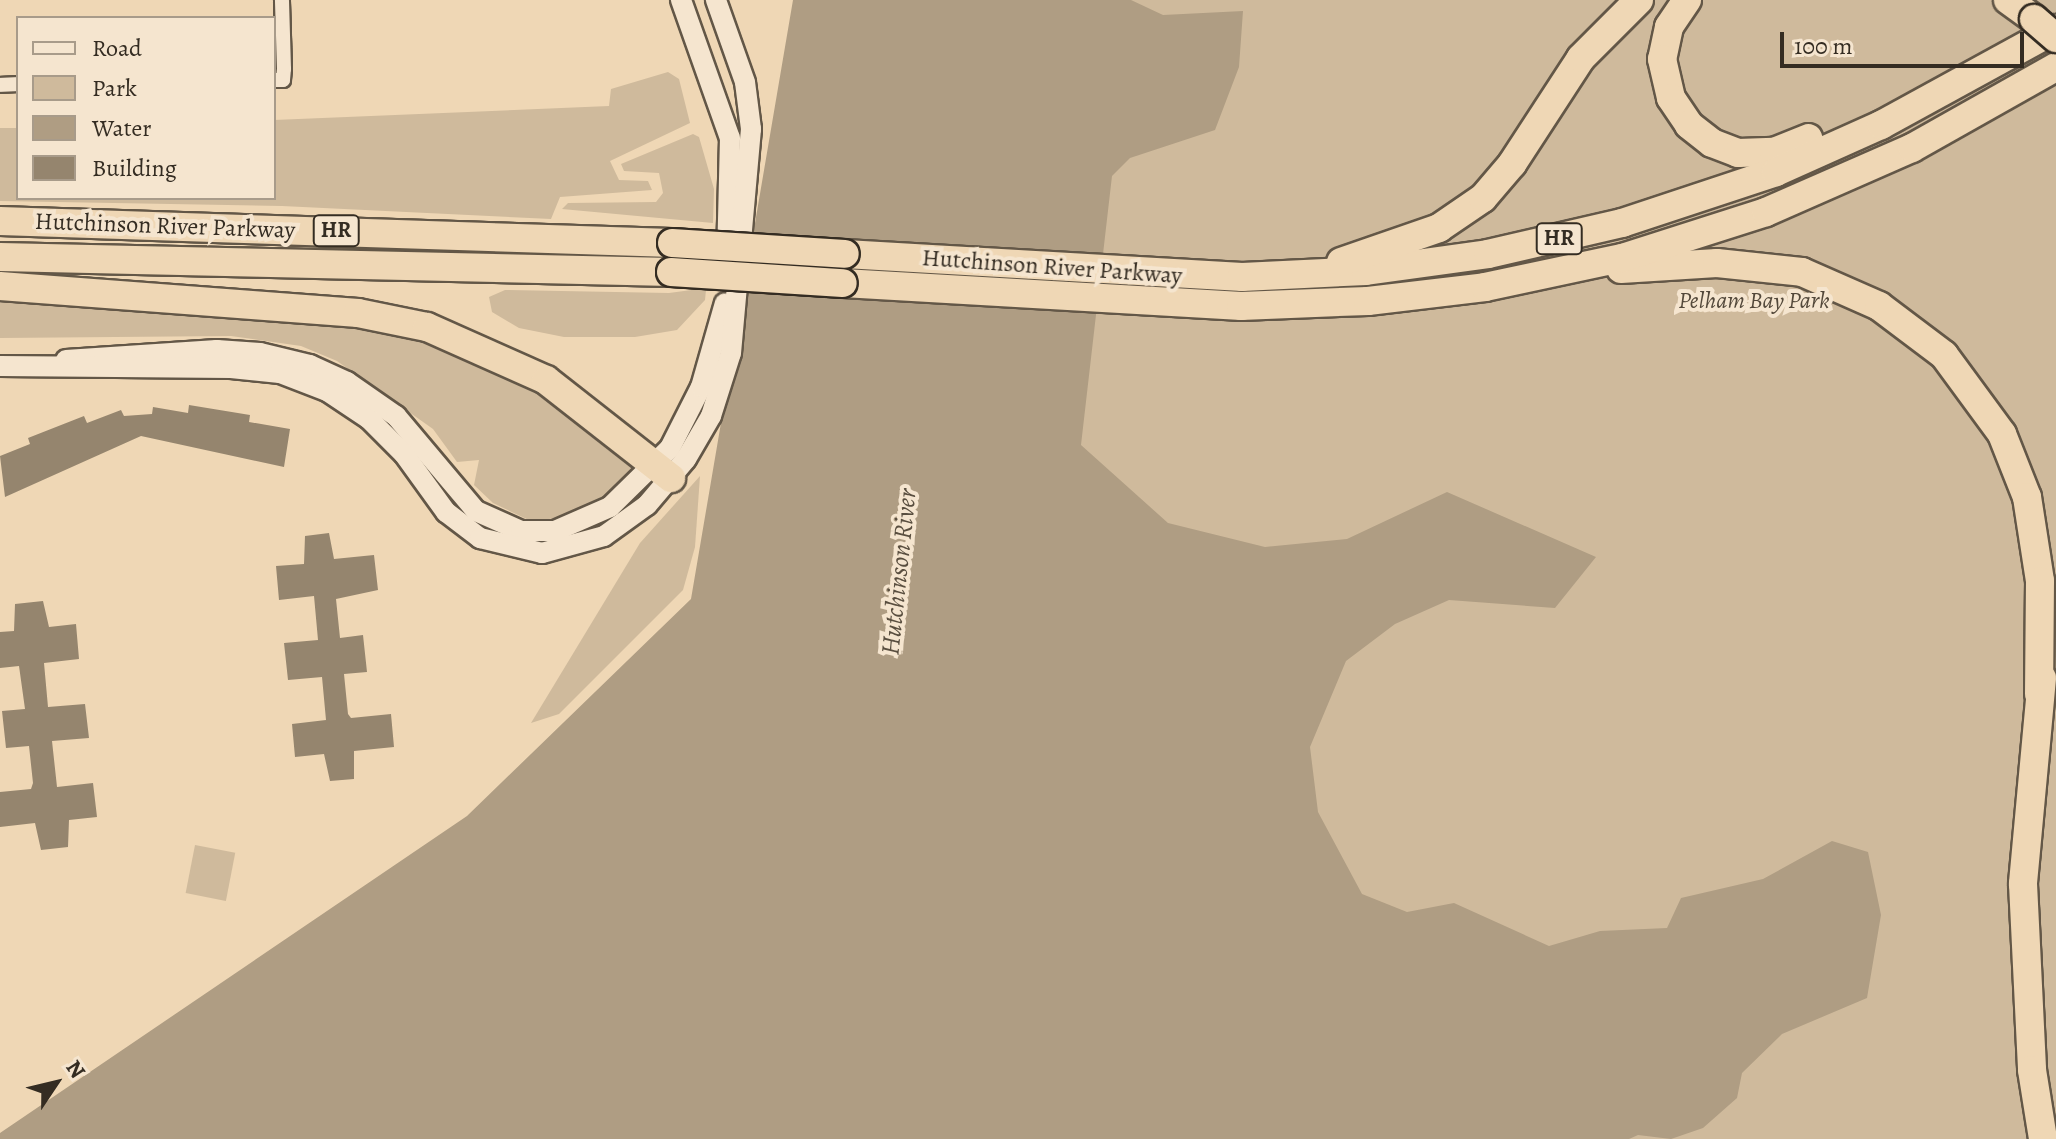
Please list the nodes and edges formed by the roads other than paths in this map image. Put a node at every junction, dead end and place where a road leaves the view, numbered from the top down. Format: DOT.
graph roads {
  1 [pos="282,0"];
  2 [pos="681,0"];
  3 [pos="716,0"];
  4 [pos="1639,0"];
  5 [pos="1687,0"];
  6 [pos="2008,0"];
  7 [pos="2048,14"];
  8 [pos="2056,38"];
  9 [pos="2056,67"];
  10 [pos="276,80"];
  11 [pos="1909,111"];
  12 [pos="0,221"];
  13 [pos="736,249"];
  14 [pos="0,257"];
  15 [pos="1576,269"];
  16 [pos="1302,276"];
  17 [pos="0,286"];
  18 [pos="9,366"];
  19 [pos="663,471"];
  20 [pos="2056,598"];
  21 [pos="2039,694"];
  22 [pos="2043,1139"];
  1 -- 10 [label="street"];
  2 -- 13 [label="street"];
  3 -- 13 [label="street"];
  4 -- 16 [label="highway"];
  5 -- 11 [label="highway"];
  6 -- 7 [label="highway"];
  7 -- 8 [label="highway, bridge"];
  7 -- 11 [label="highway, Hutchinson River Parkway / HR"];
  9 -- 15 [label="highway, Hutchinson River Parkway / HR"];
  11 -- 16 [label="highway, Hutchinson River Parkway / HR"];
  12 -- 16 [label="highway, Hutchinson River Parkway / HR, bridge"];
  13 -- 19 [label="street"];
  14 -- 15 [label="highway, Hutchinson River Parkway / HR, bridge"];
  15 -- 21 [label="highway"];
  17 -- 19 [label="highway"];
  18 -- 19 [label="street"];
  20 -- 21 [label="highway"];
  21 -- 22 [label="highway"];
}
